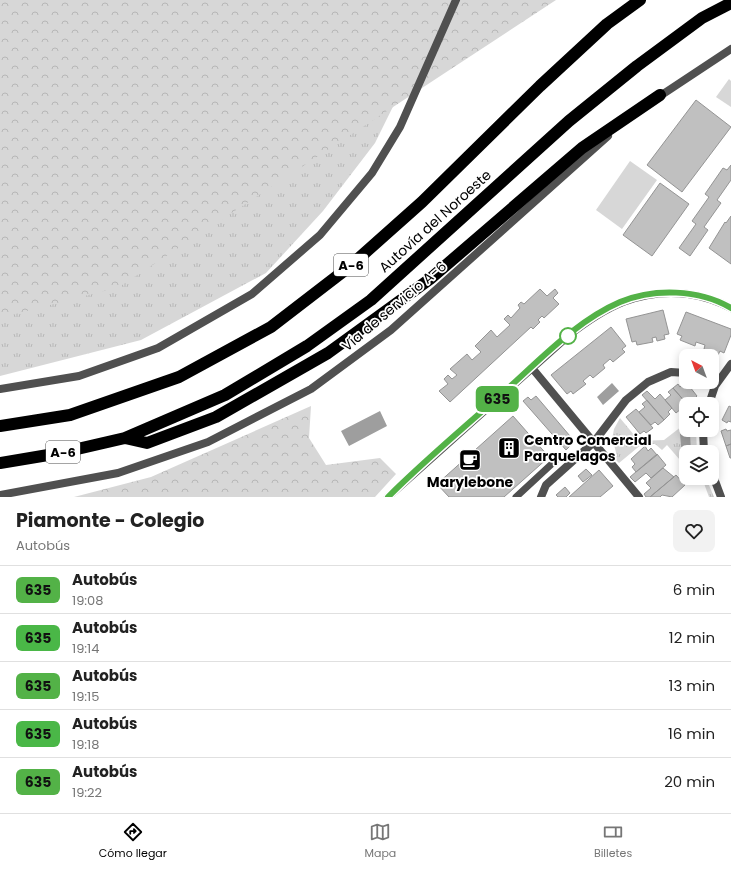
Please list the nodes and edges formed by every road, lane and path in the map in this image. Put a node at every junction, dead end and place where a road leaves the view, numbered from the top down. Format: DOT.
graph roads {
  1 [pos="456,0"];
  2 [pos="640,0"];
  3 [pos="731,3"];
  4 [pos="731,49"];
  5 [pos="660,95"];
  6 [pos="731,308"];
  7 [pos="731,364"];
  8 [pos="532,368"];
  9 [pos="679,373"];
  10 [pos="719,377"];
  11 [pos="0,389"];
  12 [pos="0,426"];
  13 [pos="125,438"];
  14 [pos="594,442"];
  15 [pos="556,460"];
  16 [pos="0,464"];
  17 [pos="716,485"];
  18 [pos="0,495"];
  19 [pos="392,496"];
  20 [pos="516,497"];
  21 [pos="541,497"];
  22 [pos="639,497"];
  23 [pos="721,497"];
  1 -- 11 [label="street"];
  2 -- 12 [label="highway, Autovía del Noroeste / A-6"];
  3 -- 13 [label="highway, Autovía del Noroeste / A-6"];
  4 -- 5 [label="street, Vía de servicio A-6"];
  5 -- 13 [label="highway"];
  5 -- 18 [label="street, Vía de servicio A-6"];
  6 -- 8 [label="street"];
  7 -- 10 [label="street"];
  8 -- 14 [label="street"];
  8 -- 19 [label="street"];
  9 -- 14 [label="street"];
  13 -- 16 [label="highway, Autovía del Noroeste / A-6"];
  14 -- 21 [label="street"];
  14 -- 22 [label="street"];
  15 -- 20 [label="lane"];
  17 -- 23 [label="street"];
}
